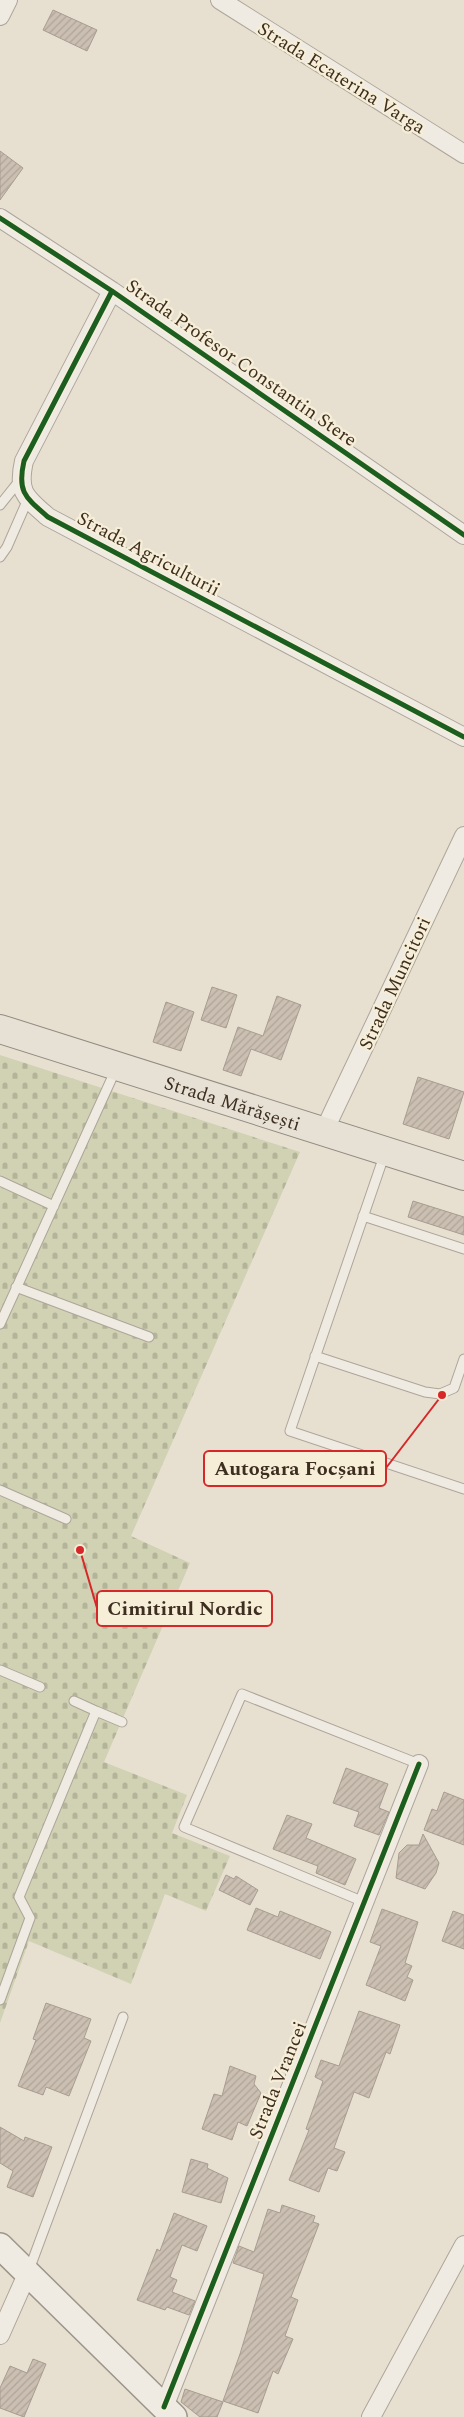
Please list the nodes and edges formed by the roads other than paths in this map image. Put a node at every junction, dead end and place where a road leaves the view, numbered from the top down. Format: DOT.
graph roads {
  1 [pos="8,0"];
  2 [pos="220,0"];
  3 [pos="0,16"];
  4 [pos="464,154"];
  5 [pos="0,218"];
  6 [pos="112,291"];
  7 [pos="20,480"];
  8 [pos="28,500"];
  9 [pos="0,505"];
  10 [pos="464,535"];
  11 [pos="0,557"];
  12 [pos="464,737"];
  13 [pos="464,836"];
  14 [pos="0,1029"];
  15 [pos="116,1067"];
  16 [pos="324,1131"];
  17 [pos="386,1150"];
  18 [pos="464,1176"];
  19 [pos="0,1181"];
  20 [pos="54,1206"];
  21 [pos="363,1216"];
  22 [pos="464,1249"];
  23 [pos="16,1287"];
  24 [pos="0,1324"];
  25 [pos="149,1337"];
  26 [pos="315,1356"];
  27 [pos="464,1359"];
  28 [pos="464,1488"];
  29 [pos="0,1490"];
  30 [pos="66,1519"];
  31 [pos="0,1670"];
  32 [pos="40,1686"];
  33 [pos="74,1701"];
  34 [pos="96,1711"];
  35 [pos="122,1722"];
  36 [pos="419,1764"];
  37 [pos="364,1902"];
  38 [pos="0,2000"];
  39 [pos="123,2017"];
  40 [pos="464,2245"];
  41 [pos="0,2246"];
  42 [pos="28,2272"];
  43 [pos="0,2336"];
  44 [pos="169,2412"];
  45 [pos="374,2416"];
  1 -- 3 [label="street"];
  2 -- 4 [label="street, Strada Ecaterina Varga"];
  5 -- 6 [label="street, Strada Profesor Constantin Stere"];
  6 -- 7 [label="street"];
  6 -- 10 [label="street, Strada Profesor Constantin Stere"];
  7 -- 8 [label="street, Strada Agriculturii"];
  7 -- 9 [label="lane"];
  8 -- 11 [label="lane"];
  8 -- 12 [label="street, Strada Agriculturii"];
  13 -- 16 [label="street, Strada Muncitori"];
  14 -- 15 [label="main road, Strada Mărășești"];
  15 -- 16 [label="main road, Strada Mărășești"];
  15 -- 20 [label="lane"];
  16 -- 17 [label="main road, Strada Mărășești"];
  17 -- 18 [label="main road, Strada Mărășești"];
  17 -- 21 [label="lane"];
  19 -- 20 [label="lane"];
  20 -- 23 [label="lane"];
  21 -- 22 [label="lane"];
  21 -- 26 [label="lane"];
  23 -- 24 [label="lane"];
  23 -- 25 [label="lane"];
  26 -- 27 [label="lane"];
  26 -- 28 [label="lane"];
  29 -- 30 [label="lane"];
  31 -- 32 [label="lane"];
  33 -- 34 [label="lane"];
  34 -- 35 [label="lane"];
  34 -- 38 [label="lane"];
  36 -- 37 [label="street, Strada Vrancei"];
  36 -- 37 [label="lane"];
  37 -- 44 [label="street, Strada Vrancei"];
  39 -- 42 [label="lane"];
  40 -- 45 [label="street"];
  41 -- 42 [label="street, Strada Vrancei"];
  42 -- 43 [label="street"];
  42 -- 44 [label="street, Strada Vrancei"];
}
